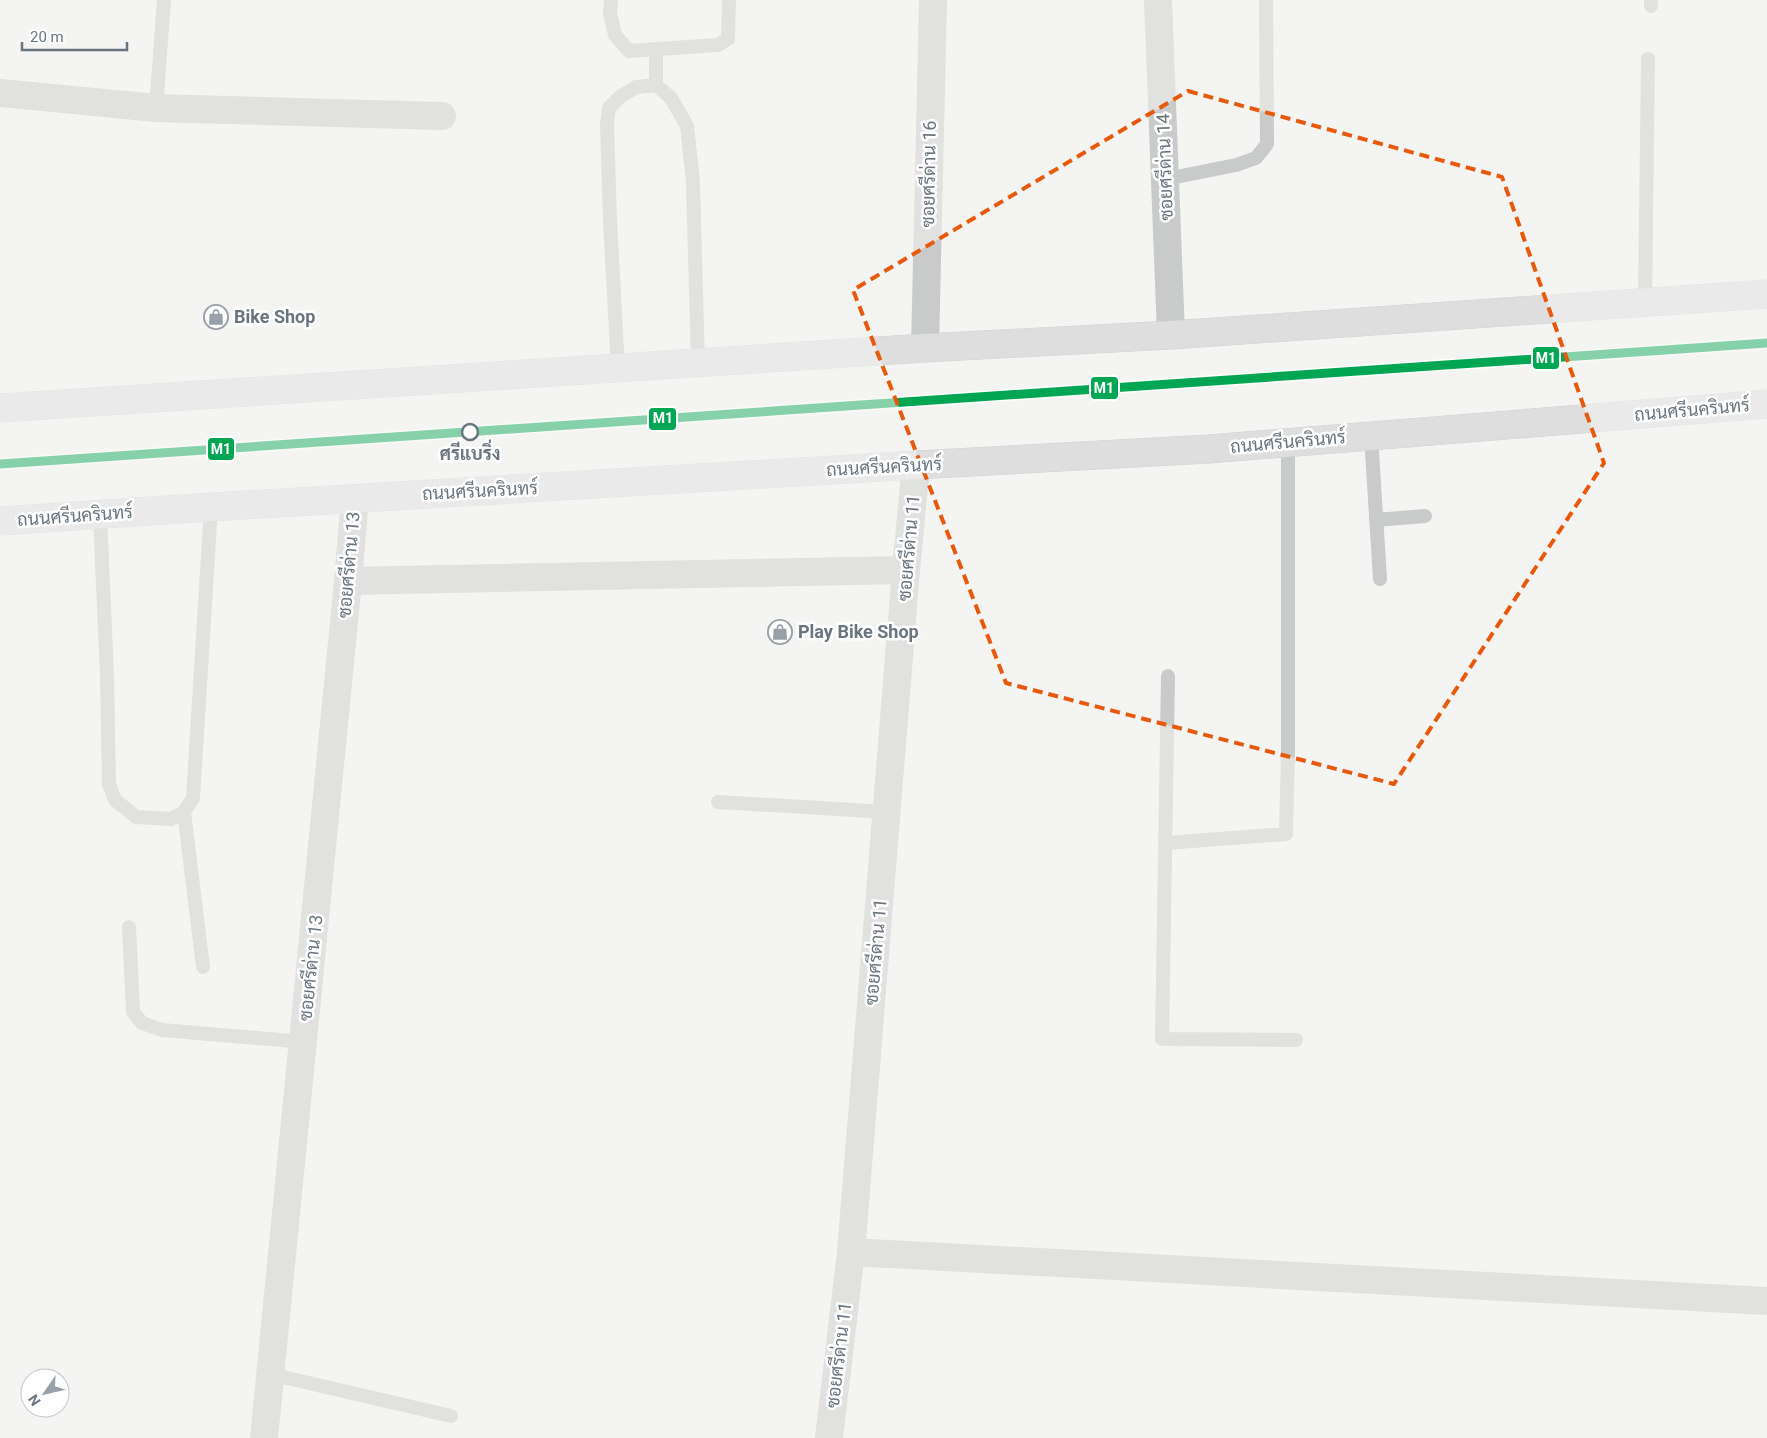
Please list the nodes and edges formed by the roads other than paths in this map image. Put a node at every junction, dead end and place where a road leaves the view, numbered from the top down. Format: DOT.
graph roads {
  1 [pos="164,0"];
  2 [pos="611,0"];
  3 [pos="729,0"];
  4 [pos="933,0"];
  5 [pos="1158,0"];
  6 [pos="1266,0"];
  7 [pos="656,50"];
  8 [pos="1648,59"];
  9 [pos="656,85"];
  10 [pos="0,93"];
  11 [pos="156,108"];
  12 [pos="442,116"];
  13 [pos="1166,179"];
  14 [pos="1767,294"];
  15 [pos="1645,302"];
  16 [pos="1171,334"];
  17 [pos="925,348"];
  18 [pos="698,364"];
  19 [pos="618,369"];
  20 [pos="1767,404"];
  21 [pos="0,408"];
  22 [pos="1371,436"];
  23 [pos="1288,442"];
  24 [pos="916,464"];
  25 [pos="355,498"];
  26 [pos="211,507"];
  27 [pos="100,514"];
  28 [pos="1425,516"];
  29 [pos="1376,520"];
  30 [pos="0,521"];
  31 [pos="906,570"];
  32 [pos="1380,578"];
  33 [pos="348,581"];
  34 [pos="1168,676"];
  35 [pos="718,802"];
  36 [pos="184,812"];
  37 [pos="887,812"];
  38 [pos="1166,843"];
  39 [pos="129,927"];
  40 [pos="203,967"];
  41 [pos="1296,1040"];
  42 [pos="304,1042"];
  43 [pos="851,1252"];
  44 [pos="1767,1300"];
  45 [pos="270,1374"];
  46 [pos="451,1416"];
  47 [pos="264,1438"];
  48 [pos="829,1438"];
  1 -- 11 [label="lane"];
  2 -- 7 [label="lane"];
  3 -- 7 [label="lane"];
  4 -- 17 [label="street, ซอยศรีด่าน 16"];
  5 -- 13 [label="street, ซอยศรีด่าน 14"];
  6 -- 13 [label="lane"];
  7 -- 9 [label="lane"];
  8 -- 15 [label="lane"];
  9 -- 18 [label="lane"];
  9 -- 19 [label="lane"];
  10 -- 11 [label="street"];
  11 -- 12 [label="street"];
  13 -- 16 [label="street, ซอยศรีด่าน 14"];
  14 -- 15 [label="main road"];
  15 -- 16 [label="main road"];
  16 -- 17 [label="main road"];
  17 -- 18 [label="main road"];
  18 -- 19 [label="main road"];
  19 -- 21 [label="main road"];
  20 -- 22 [label="main road, ถนนศรีนครินทร์"];
  22 -- 23 [label="main road, ถนนศรีนครินทร์"];
  22 -- 29 [label="lane"];
  23 -- 24 [label="main road, ถนนศรีนครินทร์"];
  23 -- 38 [label="lane"];
  24 -- 25 [label="main road, ถนนศรีนครินทร์"];
  24 -- 31 [label="street, ซอยศรีด่าน 11"];
  25 -- 26 [label="main road, ถนนศรีนครินทร์"];
  25 -- 33 [label="street, ซอยศรีด่าน 13"];
  26 -- 27 [label="main road, ถนนศรีนครินทร์"];
  26 -- 36 [label="lane"];
  27 -- 30 [label="main road, ถนนศรีนครินทร์"];
  27 -- 36 [label="lane"];
  28 -- 29 [label="lane"];
  29 -- 32 [label="lane"];
  31 -- 33 [label="street"];
  31 -- 37 [label="street, ซอยศรีด่าน 11"];
  33 -- 42 [label="street, ซอยศรีด่าน 13"];
  34 -- 38 [label="lane"];
  35 -- 37 [label="lane"];
  36 -- 40 [label="lane"];
  37 -- 43 [label="street, ซอยศรีด่าน 11"];
  38 -- 41 [label="lane"];
  39 -- 42 [label="lane"];
  42 -- 45 [label="street, ซอยศรีด่าน 13"];
  43 -- 44 [label="street"];
  43 -- 48 [label="street, ซอยศรีด่าน 11"];
  45 -- 46 [label="lane"];
  45 -- 47 [label="street, ซอยศรีด่าน 13"];
}
